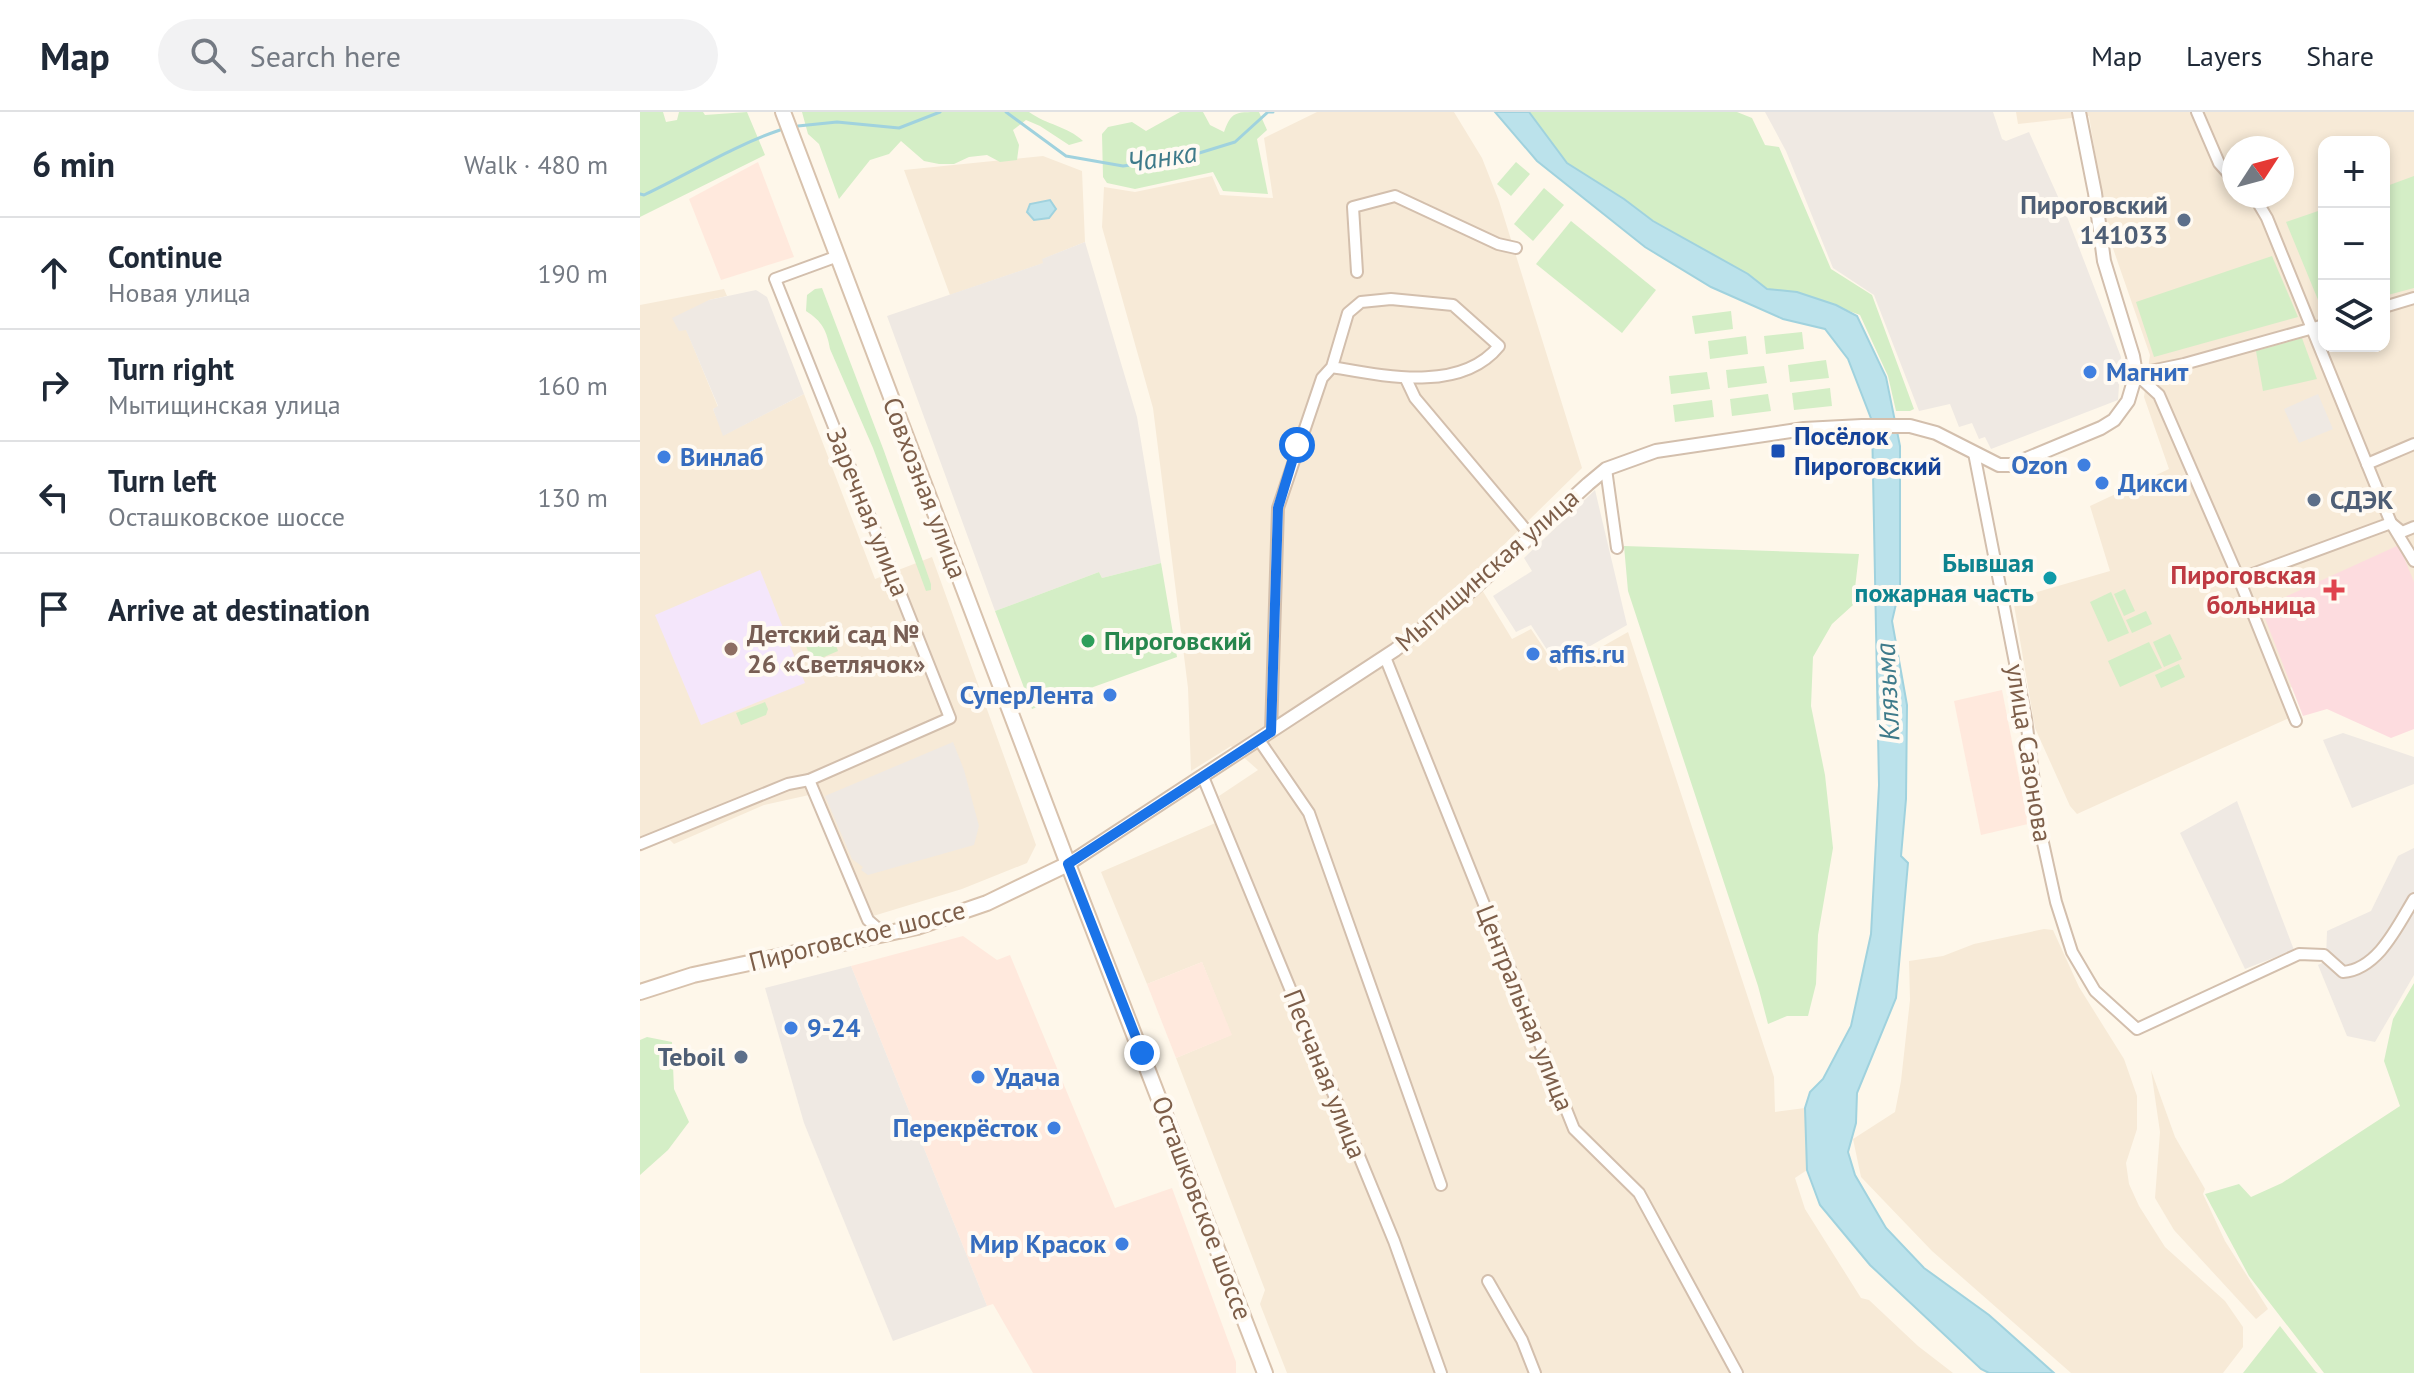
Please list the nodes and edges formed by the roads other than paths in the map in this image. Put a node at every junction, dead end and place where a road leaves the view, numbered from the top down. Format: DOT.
graph roads {
  1 [pos="783,112"];
  2 [pos="2079,112"];
  3 [pos="2197,112"];
  4 [pos="2222,166"];
  5 [pos="2261,208"];
  6 [pos="1516,248"];
  7 [pos="838,256"];
  8 [pos="1357,272"];
  9 [pos="2414,298"];
  10 [pos="2390,305"];
  11 [pos="2318,327"];
  12 [pos="2311,329"];
  13 [pos="1332,367"];
  14 [pos="2136,374"];
  15 [pos="1406,379"];
  16 [pos="2414,444"];
  17 [pos="1974,453"];
  18 [pos="2367,464"];
  19 [pos="1606,469"];
  20 [pos="2391,523"];
  21 [pos="2414,527"];
  22 [pos="1531,536"];
  23 [pos="1617,548"];
  24 [pos="2414,561"];
  25 [pos="2239,579"];
  26 [pos="1385,657"];
  27 [pos="2296,721"];
  28 [pos="1271,732"];
  29 [pos="1259,740"];
  30 [pos="1203,777"];
  31 [pos="809,780"];
  32 [pos="640,844"];
  33 [pos="1068,864"];
  34 [pos="2414,899"];
  35 [pos="868,920"];
  36 [pos="885,934"];
  37 [pos="862,940"];
  38 [pos="640,992"];
  39 [pos="1441,1185"];
  40 [pos="1488,1281"];
  41 [pos="1265,1373"];
  42 [pos="1441,1373"];
  43 [pos="1535,1373"];
  44 [pos="1737,1373"];
  1 -- 7 [label="main road, Совхозная улица"];
  2 -- 14 [label="street"];
  3 -- 4 [label="street"];
  5 -- 12 [label="street"];
  6 -- 8 [label="street"];
  7 -- 31 [label="street, Заречная улица"];
  7 -- 33 [label="main road, Совхозная улица"];
  9 -- 10 [label="street"];
  11 -- 12 [label="street"];
  12 -- 14 [label="street"];
  12 -- 18 [label="street"];
  13 -- 15 [label="street"];
  13 -- 15 [label="street"];
  13 -- 28 [label="street"];
  14 -- 17 [label="street, Мытищинская улица"];
  14 -- 25 [label="street"];
  15 -- 22 [label="street"];
  16 -- 18 [label="street"];
  17 -- 19 [label="street, Мытищинская улица"];
  17 -- 34 [label="street, улица Сазонова"];
  18 -- 20 [label="street"];
  19 -- 22 [label="street, Мытищинская улица"];
  19 -- 23 [label="street"];
  20 -- 21 [label="street"];
  20 -- 24 [label="street"];
  20 -- 25 [label="street"];
  22 -- 26 [label="street, Мытищинская улица"];
  25 -- 27 [label="street"];
  26 -- 28 [label="street, Мытищинская улица"];
  26 -- 44 [label="street, Центральная улица"];
  28 -- 29 [label="street, Мытищинская улица"];
  29 -- 30 [label="street, Мытищинская улица"];
  29 -- 39 [label="street"];
  30 -- 33 [label="street, Мытищинская улица"];
  30 -- 42 [label="street, Песчаная улица"];
  31 -- 32 [label="street, Заречная улица"];
  31 -- 35 [label="street"];
  33 -- 36 [label="main road, Пироговское шоссе"];
  33 -- 41 [label="main road, Осташковское шоссе"];
  35 -- 36 [label="street"];
  35 -- 37 [label="street"];
  36 -- 37 [label="main road, Пироговское шоссе"];
  37 -- 38 [label="main road, Пироговское шоссе"];
  40 -- 43 [label="street"];
}
